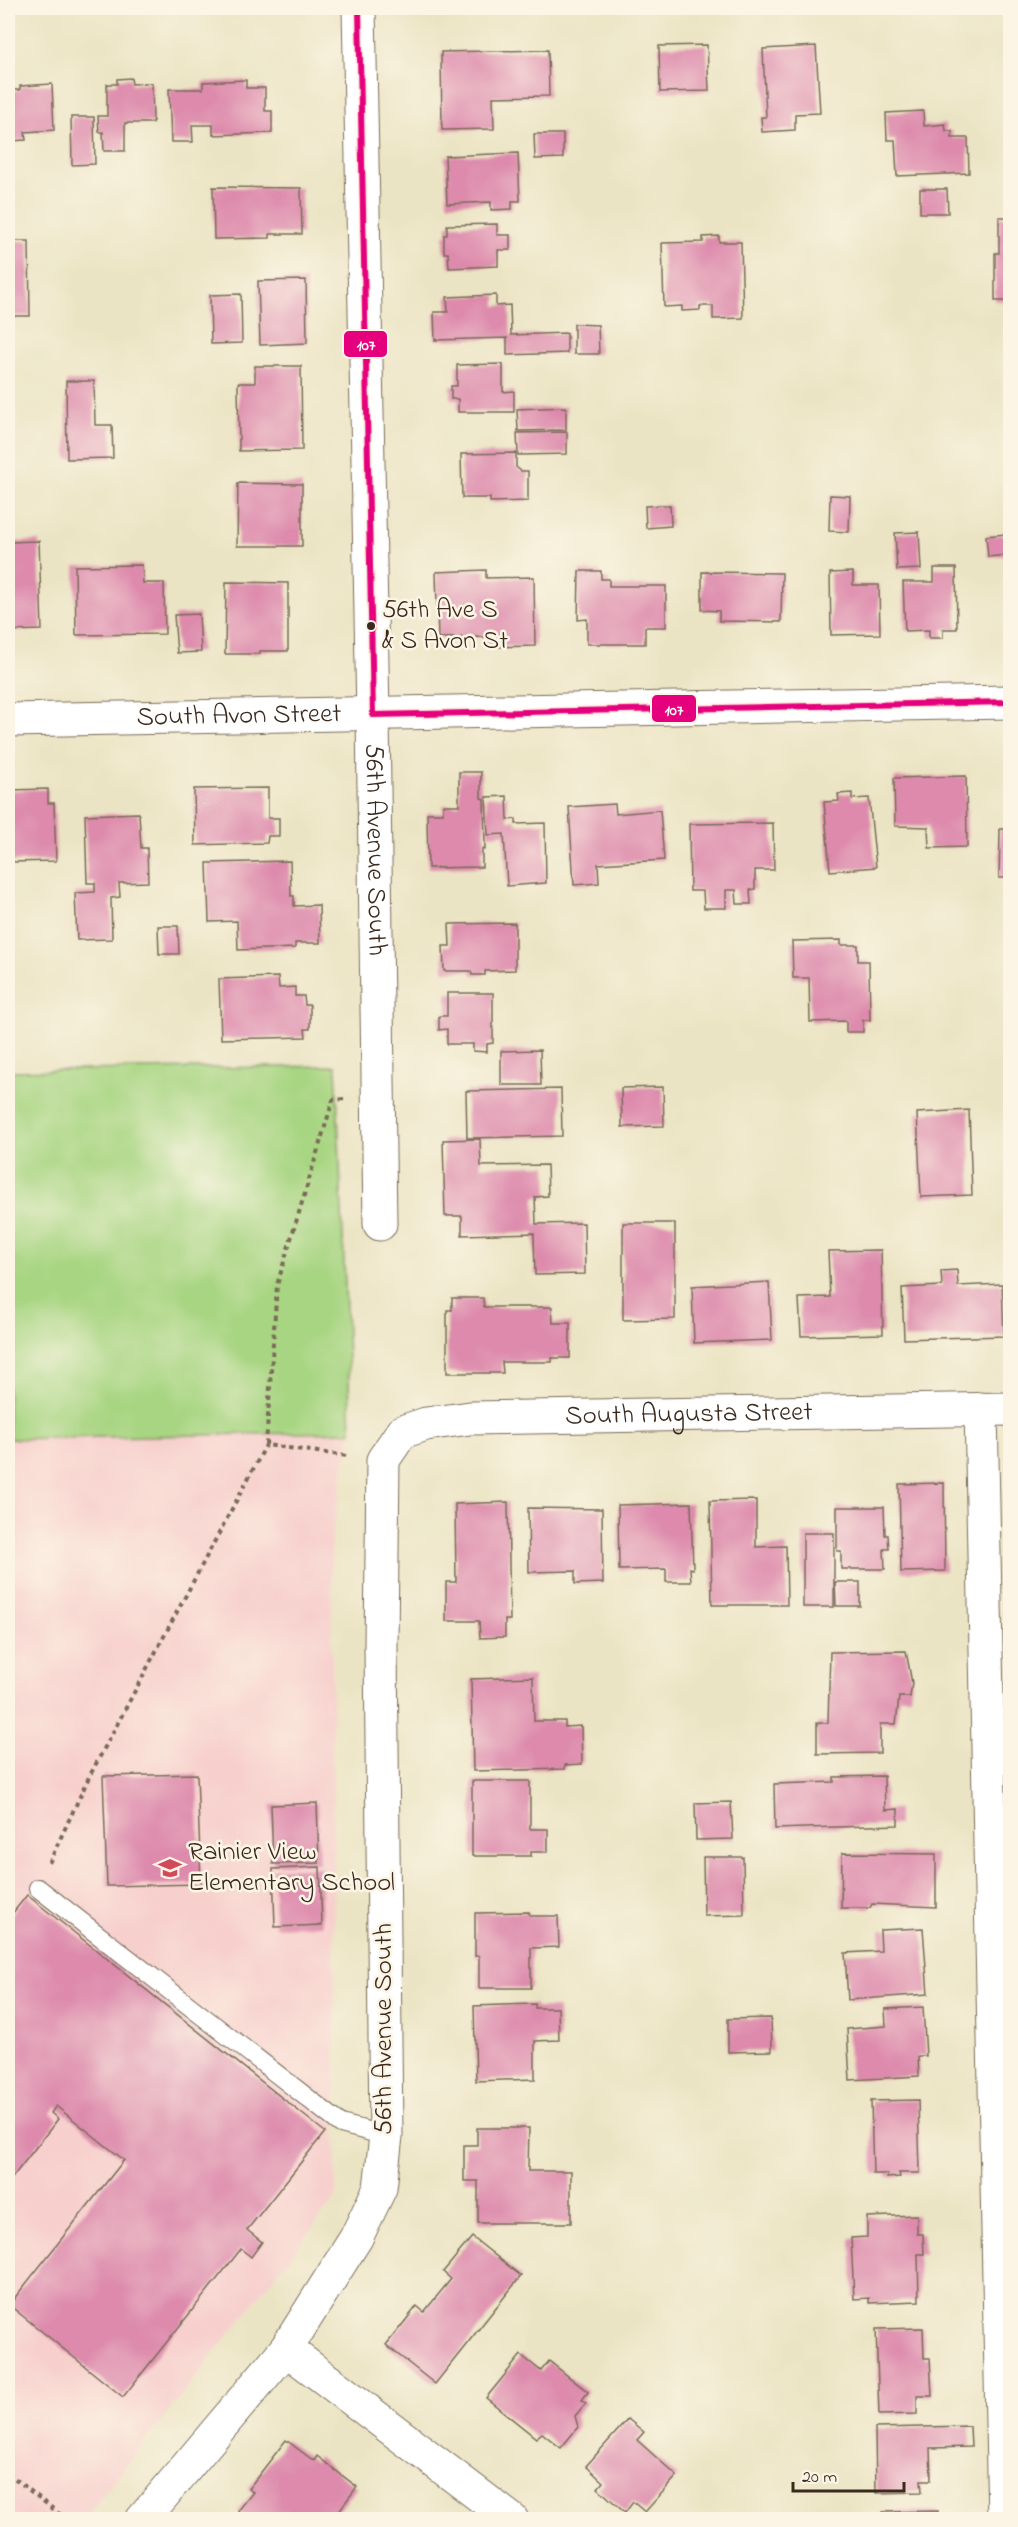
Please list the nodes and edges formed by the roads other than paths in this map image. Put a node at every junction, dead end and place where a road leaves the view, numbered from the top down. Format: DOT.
graph roads {
  1 [pos="359,8"];
  2 [pos="1011,702"];
  3 [pos="373,715"];
  4 [pos="8,720"];
  5 [pos="380,1224"];
  6 [pos="996,1409"];
  7 [pos="383,1460"];
  8 [pos="38,1888"];
  9 [pos="386,2136"];
  10 [pos="286,2349"];
  11 [pos="142,2520"];
  12 [pos="512,2520"];
  13 [pos="1004,2520"];
  1 -- 3 [label="street, 56th Avenue South"];
  2 -- 3 [label="street, South Avon Street"];
  3 -- 4 [label="street, South Avon Street"];
  3 -- 5 [label="street, 56th Avenue South"];
  6 -- 7 [label="street, South Augusta Street"];
  6 -- 13 [label="street"];
  7 -- 9 [label="street, 56th Avenue South"];
  8 -- 9 [label="lane"];
  9 -- 10 [label="street, 56th Avenue South"];
  10 -- 11 [label="street, 56th Avenue South"];
  10 -- 12 [label="street"];
}
